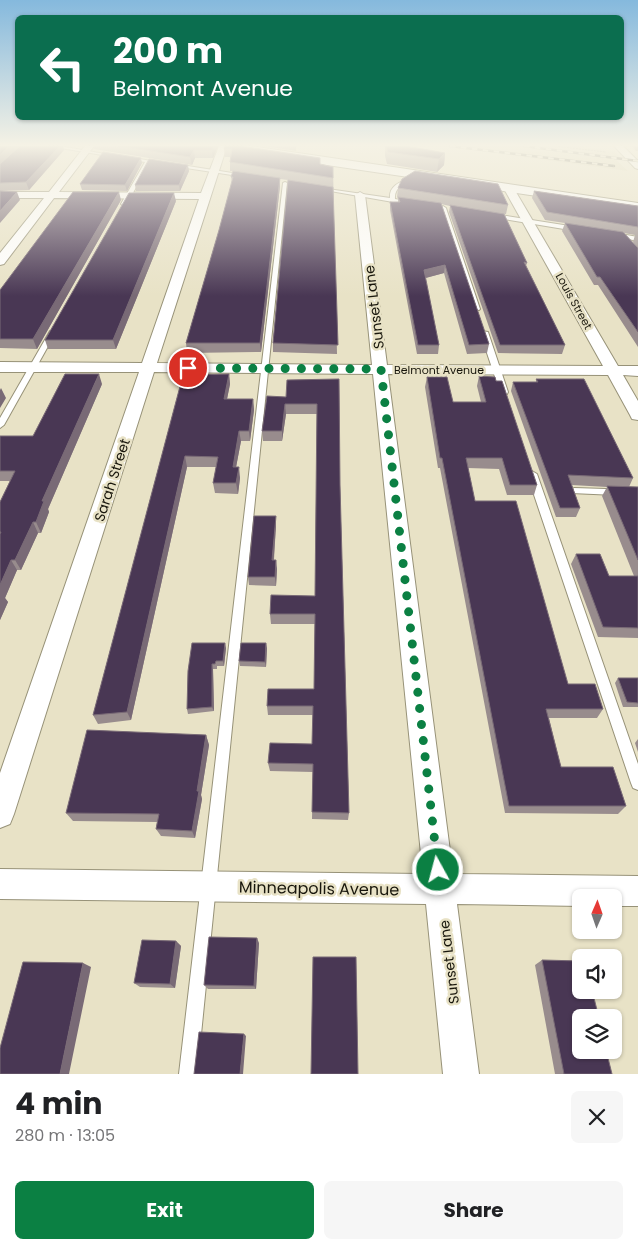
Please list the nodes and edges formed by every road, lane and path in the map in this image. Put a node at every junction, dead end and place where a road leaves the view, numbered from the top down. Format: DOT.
graph roads {
  1 [pos="51,196"];
  2 [pos="128,196"];
  3 [pos="205,196"];
  4 [pos="284,196"];
  5 [pos="360,196"];
  6 [pos="368,196"];
  7 [pos="393,196"];
  8 [pos="514,196"];
  9 [pos="567,196"];
  10 [pos="394,200"];
  11 [pos="418,204"];
  12 [pos="638,207"];
  13 [pos="444,208"];
  14 [pos="119,213"];
  15 [pos="491,216"];
  16 [pos="530,222"];
  17 [pos="586,231"];
  18 [pos="604,234"];
  19 [pos="623,236"];
  20 [pos="638,239"];
  21 [pos="628,243"];
  22 [pos="0,261"];
  23 [pos="56,324"];
  24 [pos="0,367"];
  25 [pos="32,367"];
  26 [pos="149,368"];
  27 [pos="265,368"];
  28 [pos="381,369"];
  29 [pos="497,370"];
  30 [pos="613,371"];
  31 [pos="638,371"];
  32 [pos="506,398"];
  33 [pos="638,415"];
  34 [pos="0,425"];
  35 [pos="529,464"];
  36 [pos="574,491"];
  37 [pos="638,493"];
  38 [pos="638,783"];
  39 [pos="0,814"];
  40 [pos="0,884"];
  41 [pos="208,887"];
  42 [pos="440,889"];
  43 [pos="638,891"];
  44 [pos="188,1074"];
  45 [pos="461,1074"];
  1 -- 22 [label="street"];
  2 -- 14 [label="lane"];
  3 -- 26 [label="street, Sarah Street"];
  4 -- 27 [label="lane"];
  5 -- 28 [label="street, Sunset Lane"];
  6 -- 10 [label="lane"];
  7 -- 10 [label="lane"];
  8 -- 16 [label="street, Louis Street"];
  9 -- 12 [label="main road"];
  10 -- 11 [label="lane"];
  13 -- 29 [label="lane"];
  15 -- 16 [label="lane"];
  16 -- 17 [label="lane"];
  16 -- 30 [label="street, Louis Street"];
  18 -- 19 [label="lane"];
  19 -- 20 [label="lane"];
  19 -- 21 [label="lane"];
  23 -- 25 [label="lane"];
  24 -- 25 [label="street, Belmont Avenue"];
  25 -- 26 [label="street, Belmont Avenue"];
  25 -- 34 [label="lane"];
  26 -- 27 [label="street, Belmont Avenue"];
  26 -- 39 [label="street, Sarah Street"];
  27 -- 28 [label="street, Belmont Avenue"];
  27 -- 41 [label="lane"];
  28 -- 29 [label="street, Belmont Avenue"];
  28 -- 42 [label="street, Sunset Lane"];
  29 -- 30 [label="street, Belmont Avenue"];
  29 -- 32 [label="lane"];
  30 -- 31 [label="street, Belmont Avenue"];
  30 -- 33 [label="street, Louis Street"];
  35 -- 38 [label="lane"];
  36 -- 37 [label="lane"];
  40 -- 41 [label="street, Minneapolis Avenue"];
  41 -- 42 [label="street, Minneapolis Avenue"];
  41 -- 44 [label="lane"];
  42 -- 43 [label="street, Minneapolis Avenue"];
  42 -- 45 [label="street, Sunset Lane"];
}
